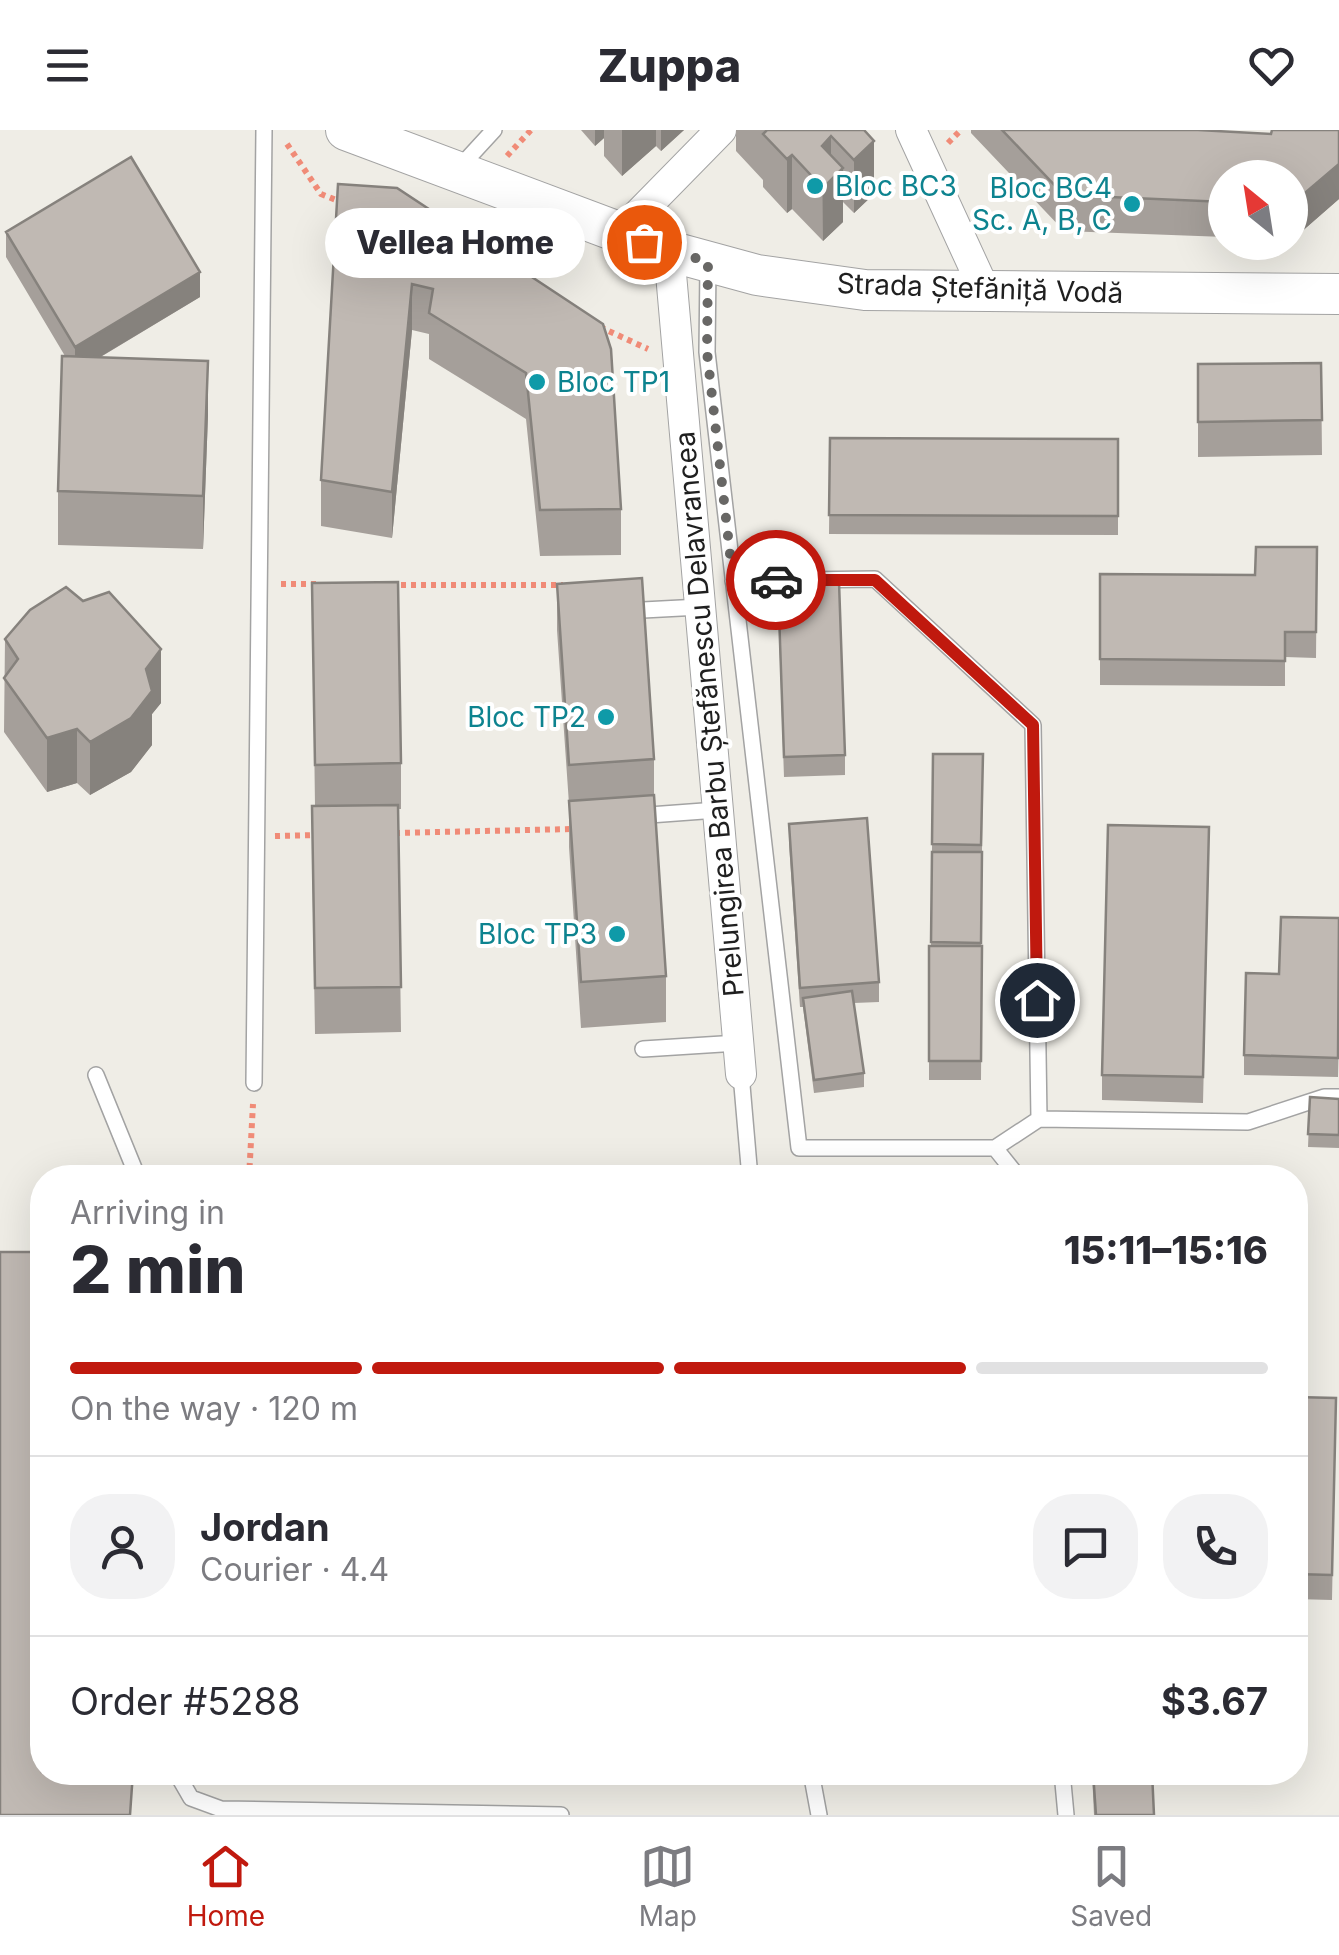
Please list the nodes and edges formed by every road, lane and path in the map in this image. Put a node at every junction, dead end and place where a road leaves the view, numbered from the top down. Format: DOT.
graph roads {
  1 [pos="264,130"];
  2 [pos="278,130"];
  3 [pos="346,130"];
  4 [pos="494,130"];
  5 [pos="531,130"];
  6 [pos="721,130"];
  7 [pos="912,130"];
  8 [pos="499,164"];
  9 [pos="456,171"];
  10 [pos="354,208"];
  11 [pos="620,233"];
  12 [pos="669,252"];
  13 [pos="708,262"];
  14 [pos="984,291"];
  15 [pos="1339,294"];
  16 [pos="586,320"];
  17 [pos="678,362"];
  18 [pos="733,580"];
  19 [pos="259,584"];
  20 [pos="319,584"];
  21 [pos="379,584"];
  22 [pos="578,585"];
  23 [pos="700,607"];
  24 [pos="623,611"];
  25 [pos="718,810"];
  26 [pos="636,816"];
  27 [pos="584,828"];
  28 [pos="391,833"];
  29 [pos="334,834"];
  30 [pos="256,836"];
  31 [pos="738,1042"];
  32 [pos="643,1048"];
  33 [pos="740,1074"];
  34 [pos="96,1075"];
  35 [pos="254,1082"];
  36 [pos="1339,1097"];
  37 [pos="1039,1119"];
  38 [pos="995,1148"];
  39 [pos="133,1165"];
  40 [pos="250,1165"];
  41 [pos="749,1165"];
  42 [pos="1009,1165"];
  43 [pos="184,1785"];
  44 [pos="813,1785"];
  45 [pos="1063,1785"];
  46 [pos="560,1815"];
  47 [pos="819,1815"];
  48 [pos="1066,1815"];
  1 -- 19 [label="lane"];
  2 -- 10 [label="path"];
  3 -- 9 [label="street, Strada Ștefăniță Vodă"];
  4 -- 9 [label="lane"];
  5 -- 8 [label="path"];
  6 -- 11 [label="street"];
  7 -- 14 [label="street"];
  9 -- 11 [label="street, Strada Ștefăniță Vodă"];
  11 -- 12 [label="street, Strada Ștefăniță Vodă"];
  12 -- 13 [label="street, Strada Ștefăniță Vodă"];
  12 -- 17 [label="street, Prelungirea Barbu Ștefănescu Delavrancea"];
  13 -- 14 [label="street, Strada Ștefăniță Vodă"];
  13 -- 18 [label="lane"];
  14 -- 15 [label="street, Strada Ștefăniță Vodă"];
  16 -- 17 [label="path"];
  17 -- 23 [label="street, Prelungirea Barbu Ștefănescu Delavrancea"];
  18 -- 37 [label="lane"];
  18 -- 38 [label="lane"];
  19 -- 20 [label="path"];
  19 -- 30 [label="lane"];
  21 -- 22 [label="path"];
  23 -- 24 [label="lane"];
  23 -- 25 [label="street, Prelungirea Barbu Ștefănescu Delavrancea"];
  25 -- 26 [label="lane"];
  25 -- 31 [label="street, Prelungirea Barbu Ștefănescu Delavrancea"];
  27 -- 28 [label="path"];
  29 -- 30 [label="path"];
  30 -- 35 [label="lane"];
  31 -- 32 [label="lane"];
  31 -- 33 [label="street, Prelungirea Barbu Ștefănescu Delavrancea"];
  33 -- 41 [label="lane, Prelungirea Barbu Ștefănescu Delavrancea"];
  34 -- 39 [label="lane"];
  35 -- 40 [label="path"];
  36 -- 37 [label="lane"];
  37 -- 38 [label="lane"];
  38 -- 42 [label="lane"];
  43 -- 46 [label="lane"];
  44 -- 47 [label="lane"];
  45 -- 48 [label="lane"];
}
